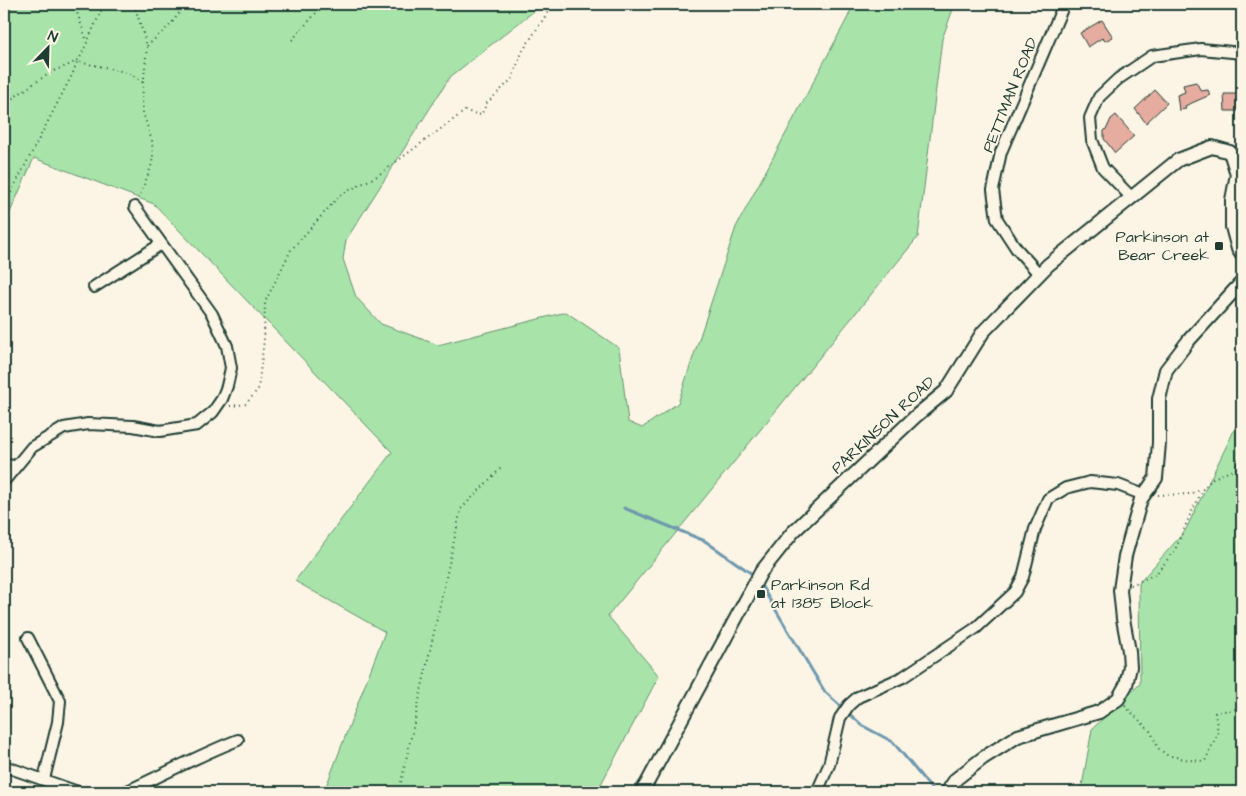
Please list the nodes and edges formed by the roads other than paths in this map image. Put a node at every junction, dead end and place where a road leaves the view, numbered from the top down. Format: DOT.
graph roads {
  1 [pos="1064,4"];
  2 [pos="1242,53"];
  3 [pos="1131,197"];
  4 [pos="135,207"];
  5 [pos="161,244"];
  6 [pos="1242,255"];
  7 [pos="1039,274"];
  8 [pos="1242,282"];
  9 [pos="94,287"];
  10 [pos="4,462"];
  11 [pos="17,464"];
  12 [pos="4,480"];
  13 [pos="1144,494"];
  14 [pos="28,638"];
  15 [pos="238,740"];
  16 [pos="4,766"];
  17 [pos="44,779"];
  18 [pos="78,792"];
  19 [pos="125,792"];
  20 [pos="641,792"];
  21 [pos="817,792"];
  22 [pos="947,792"];
  1 -- 7 [label="street, PETTMAN ROAD"];
  2 -- 3 [label="street"];
  3 -- 6 [label="street, PARKINSON ROAD"];
  3 -- 7 [label="street, PARKINSON ROAD"];
  4 -- 5 [label="street"];
  5 -- 9 [label="street"];
  5 -- 11 [label="street"];
  7 -- 20 [label="street, PARKINSON ROAD"];
  8 -- 13 [label="street"];
  10 -- 11 [label="lane"];
  11 -- 12 [label="street"];
  13 -- 21 [label="street"];
  13 -- 22 [label="street"];
  14 -- 17 [label="street"];
  15 -- 19 [label="street"];
  16 -- 17 [label="street"];
  17 -- 18 [label="street"];
}
